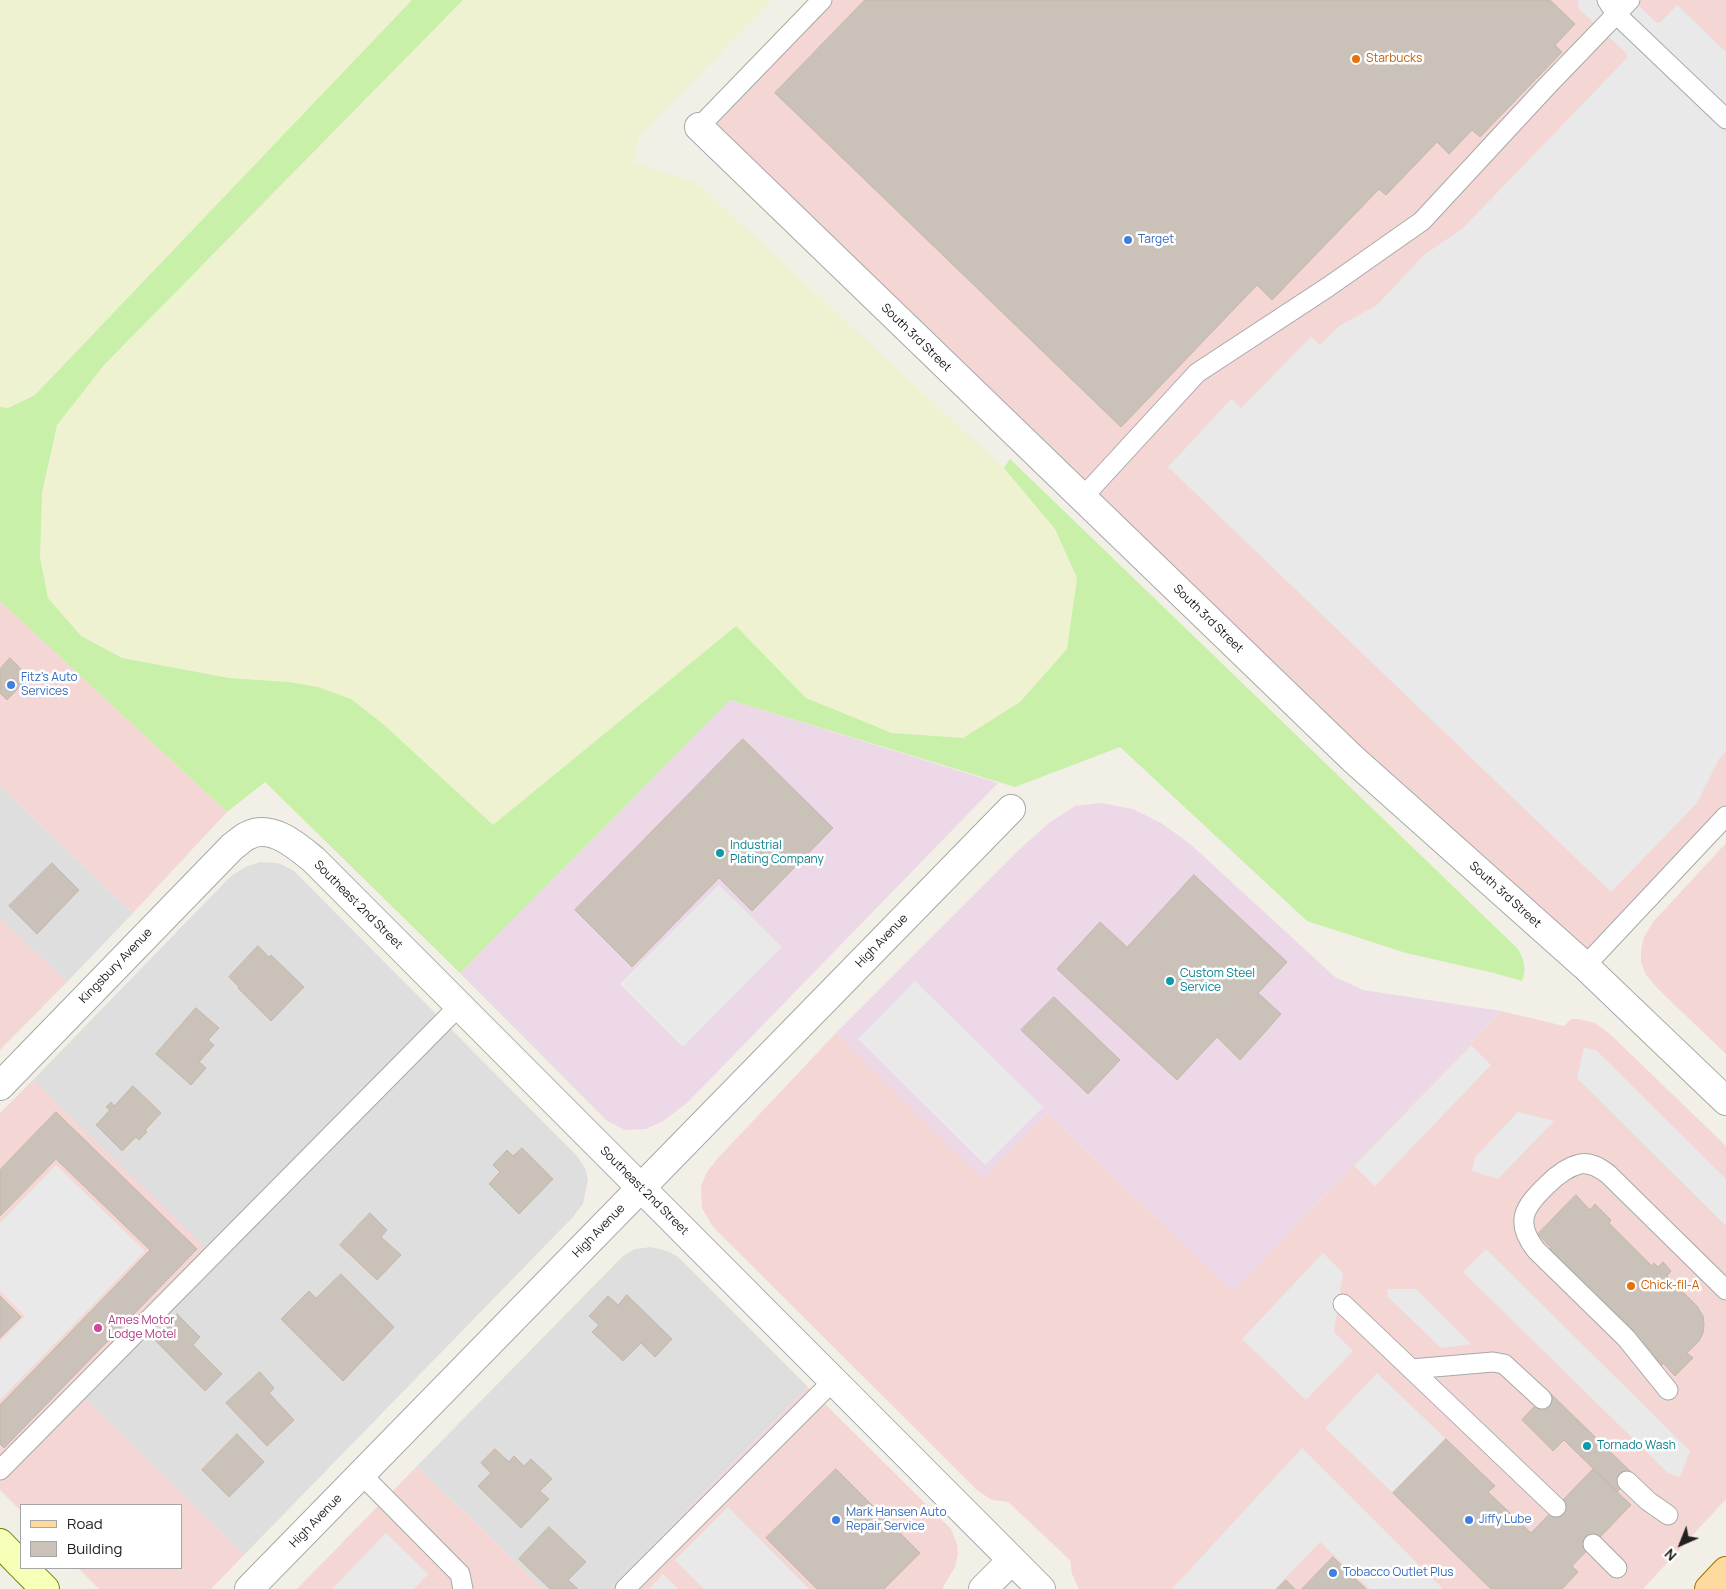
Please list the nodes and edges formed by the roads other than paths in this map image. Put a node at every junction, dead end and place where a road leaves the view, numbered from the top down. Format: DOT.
graph roads {
  1 [pos="822,0"];
  2 [pos="1630,0"];
  3 [pos="1612,7"];
  4 [pos="1726,119"];
  5 [pos="699,127"];
  6 [pos="1083,497"];
  7 [pos="1011,809"];
  8 [pos="1726,816"];
  9 [pos="232,846"];
  10 [pos="1585,966"];
  11 [pos="459,1006"];
  12 [pos="0,1086"];
  13 [pos="1726,1101"];
  14 [pos="641,1188"];
  15 [pos="1726,1290"];
  16 [pos="1343,1304"];
  17 [pos="1411,1369"];
  18 [pos="833,1381"];
  19 [pos="1668,1390"];
  20 [pos="1542,1399"];
  21 [pos="0,1470"];
  22 [pos="361,1474"];
  23 [pos="1627,1481"];
  24 [pos="1556,1507"];
  25 [pos="1668,1515"];
  26 [pos="0,1544"];
  27 [pos="1593,1544"];
  28 [pos="1012,1560"];
  29 [pos="20,1564"];
  30 [pos="1617,1568"];
  31 [pos="25,1569"];
  32 [pos="1726,1571"];
  33 [pos="44,1589"];
  34 [pos="250,1589"];
  35 [pos="463,1589"];
  36 [pos="625,1589"];
  37 [pos="983,1589"];
  38 [pos="1041,1589"];
  39 [pos="1709,1589"];
  1 -- 5 [label="lane"];
  2 -- 3 [label="lane"];
  3 -- 4 [label="lane"];
  3 -- 6 [label="lane"];
  5 -- 6 [label="street, South 3rd Street"];
  6 -- 10 [label="street, South 3rd Street"];
  7 -- 14 [label="street, High Avenue"];
  8 -- 10 [label="lane"];
  9 -- 11 [label="street, Southeast 2nd Street"];
  9 -- 12 [label="street, Kingsbury Avenue"];
  10 -- 13 [label="street, South 3rd Street"];
  11 -- 14 [label="street, Southeast 2nd Street"];
  11 -- 21 [label="lane"];
  14 -- 18 [label="street, Southeast 2nd Street"];
  14 -- 22 [label="street, High Avenue"];
  15 -- 19 [label="lane"];
  16 -- 17 [label="lane"];
  17 -- 20 [label="lane"];
  17 -- 24 [label="lane"];
  18 -- 28 [label="street, Southeast 2nd Street"];
  18 -- 36 [label="lane"];
  22 -- 34 [label="street, High Avenue"];
  22 -- 35 [label="lane"];
  23 -- 25 [label="lane"];
  26 -- 29 [label="main road"];
  27 -- 30 [label="lane"];
  28 -- 37 [label="street"];
  28 -- 38 [label="street, Southeast 2nd Street"];
  31 -- 33 [label="main road"];
  32 -- 39 [label="main road"];
}
